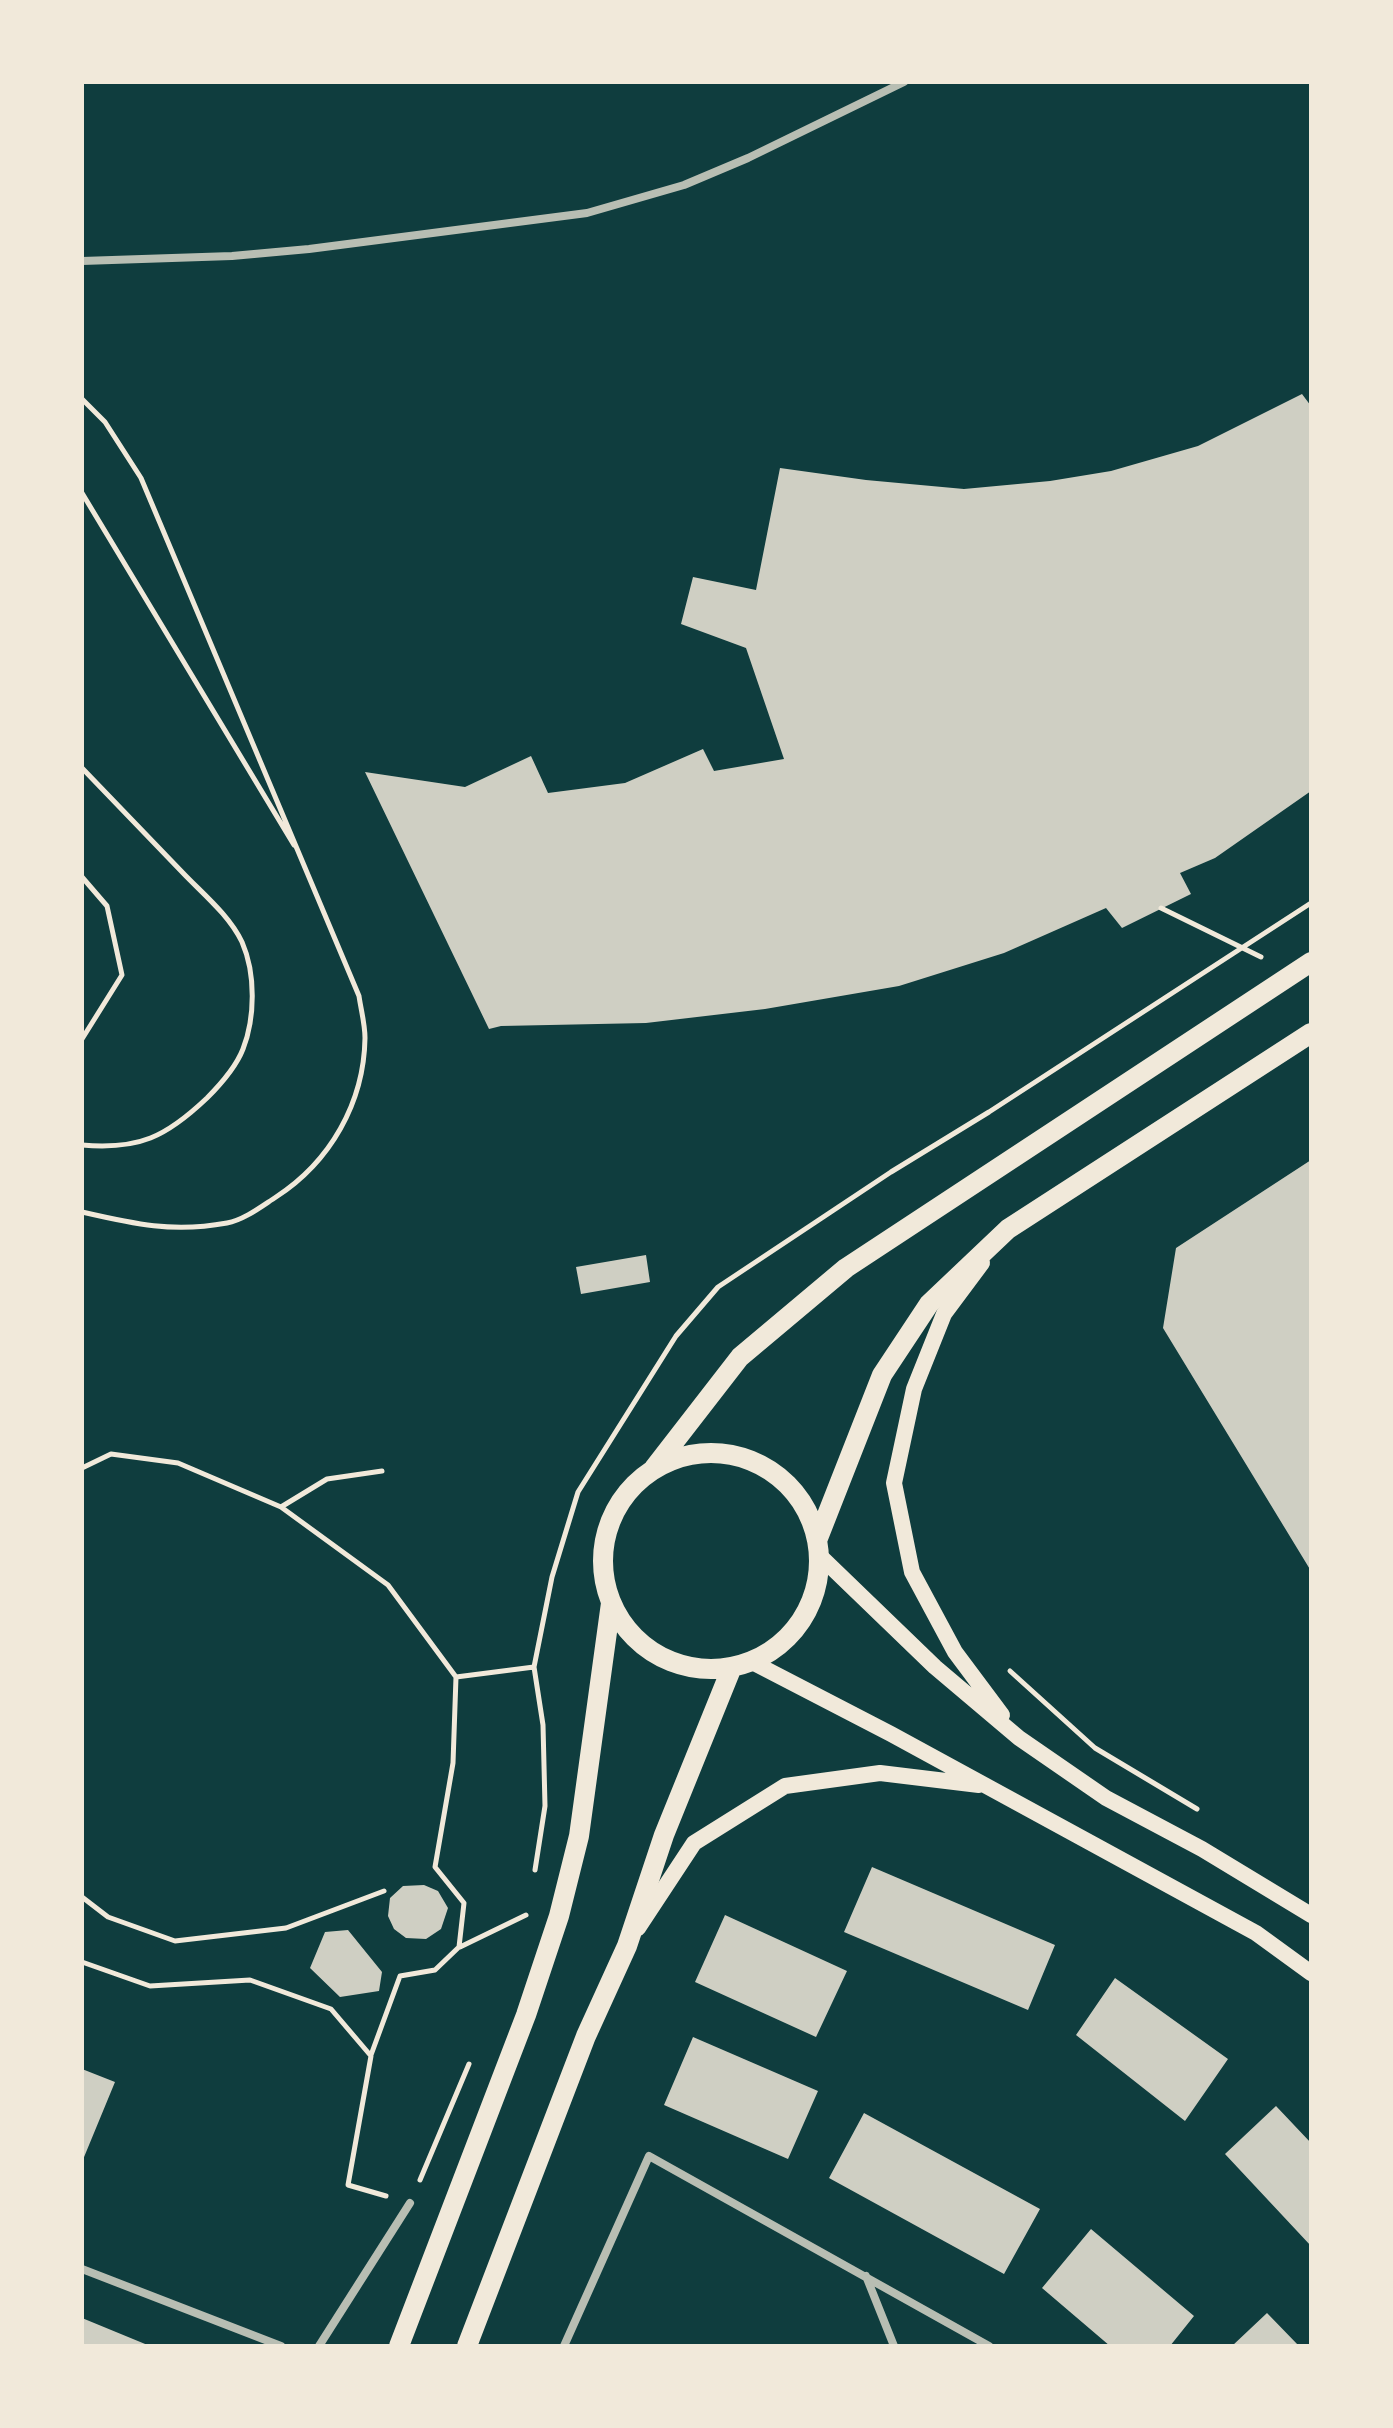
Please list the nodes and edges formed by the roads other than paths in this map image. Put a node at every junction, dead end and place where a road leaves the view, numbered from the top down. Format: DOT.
graph roads {
  1 [pos="904,82"];
  2 [pos="82,261"];
  3 [pos="1311,962"];
  4 [pos="1311,1033"];
  5 [pos="1008,1229"];
  6 [pos="654,1468"];
  7 [pos="819,1547"];
  8 [pos="611,1603"];
  9 [pos="742,1664"];
  10 [pos="1019,1738"];
  11 [pos="987,1786"];
  12 [pos="1311,1915"];
  13 [pos="627,1946"];
  14 [pos="1311,1973"];
  15 [pos="410,2203"];
  16 [pos="82,2269"];
  17 [pos="866,2276"];
  18 [pos="281,2346"];
  19 [pos="319,2346"];
  20 [pos="399,2346"];
  21 [pos="467,2346"];
  22 [pos="564,2346"];
  23 [pos="894,2346"];
  24 [pos="989,2346"];
  1 -- 2 [label="street"];
  3 -- 6 [label="main road"];
  4 -- 5 [label="main road"];
  5 -- 7 [label="main road"];
  5 -- 10 [label="main road"];
  6 -- 7 [label="main road"];
  6 -- 8 [label="main road"];
  7 -- 9 [label="main road"];
  7 -- 10 [label="main road"];
  8 -- 9 [label="main road"];
  8 -- 20 [label="main road"];
  9 -- 11 [label="main road"];
  9 -- 13 [label="main road"];
  10 -- 12 [label="main road"];
  11 -- 13 [label="main road"];
  11 -- 14 [label="main road"];
  13 -- 21 [label="main road"];
  15 -- 19 [label="street"];
  16 -- 18 [label="street"];
  17 -- 22 [label="street"];
  17 -- 23 [label="street"];
  17 -- 24 [label="street"];
}
